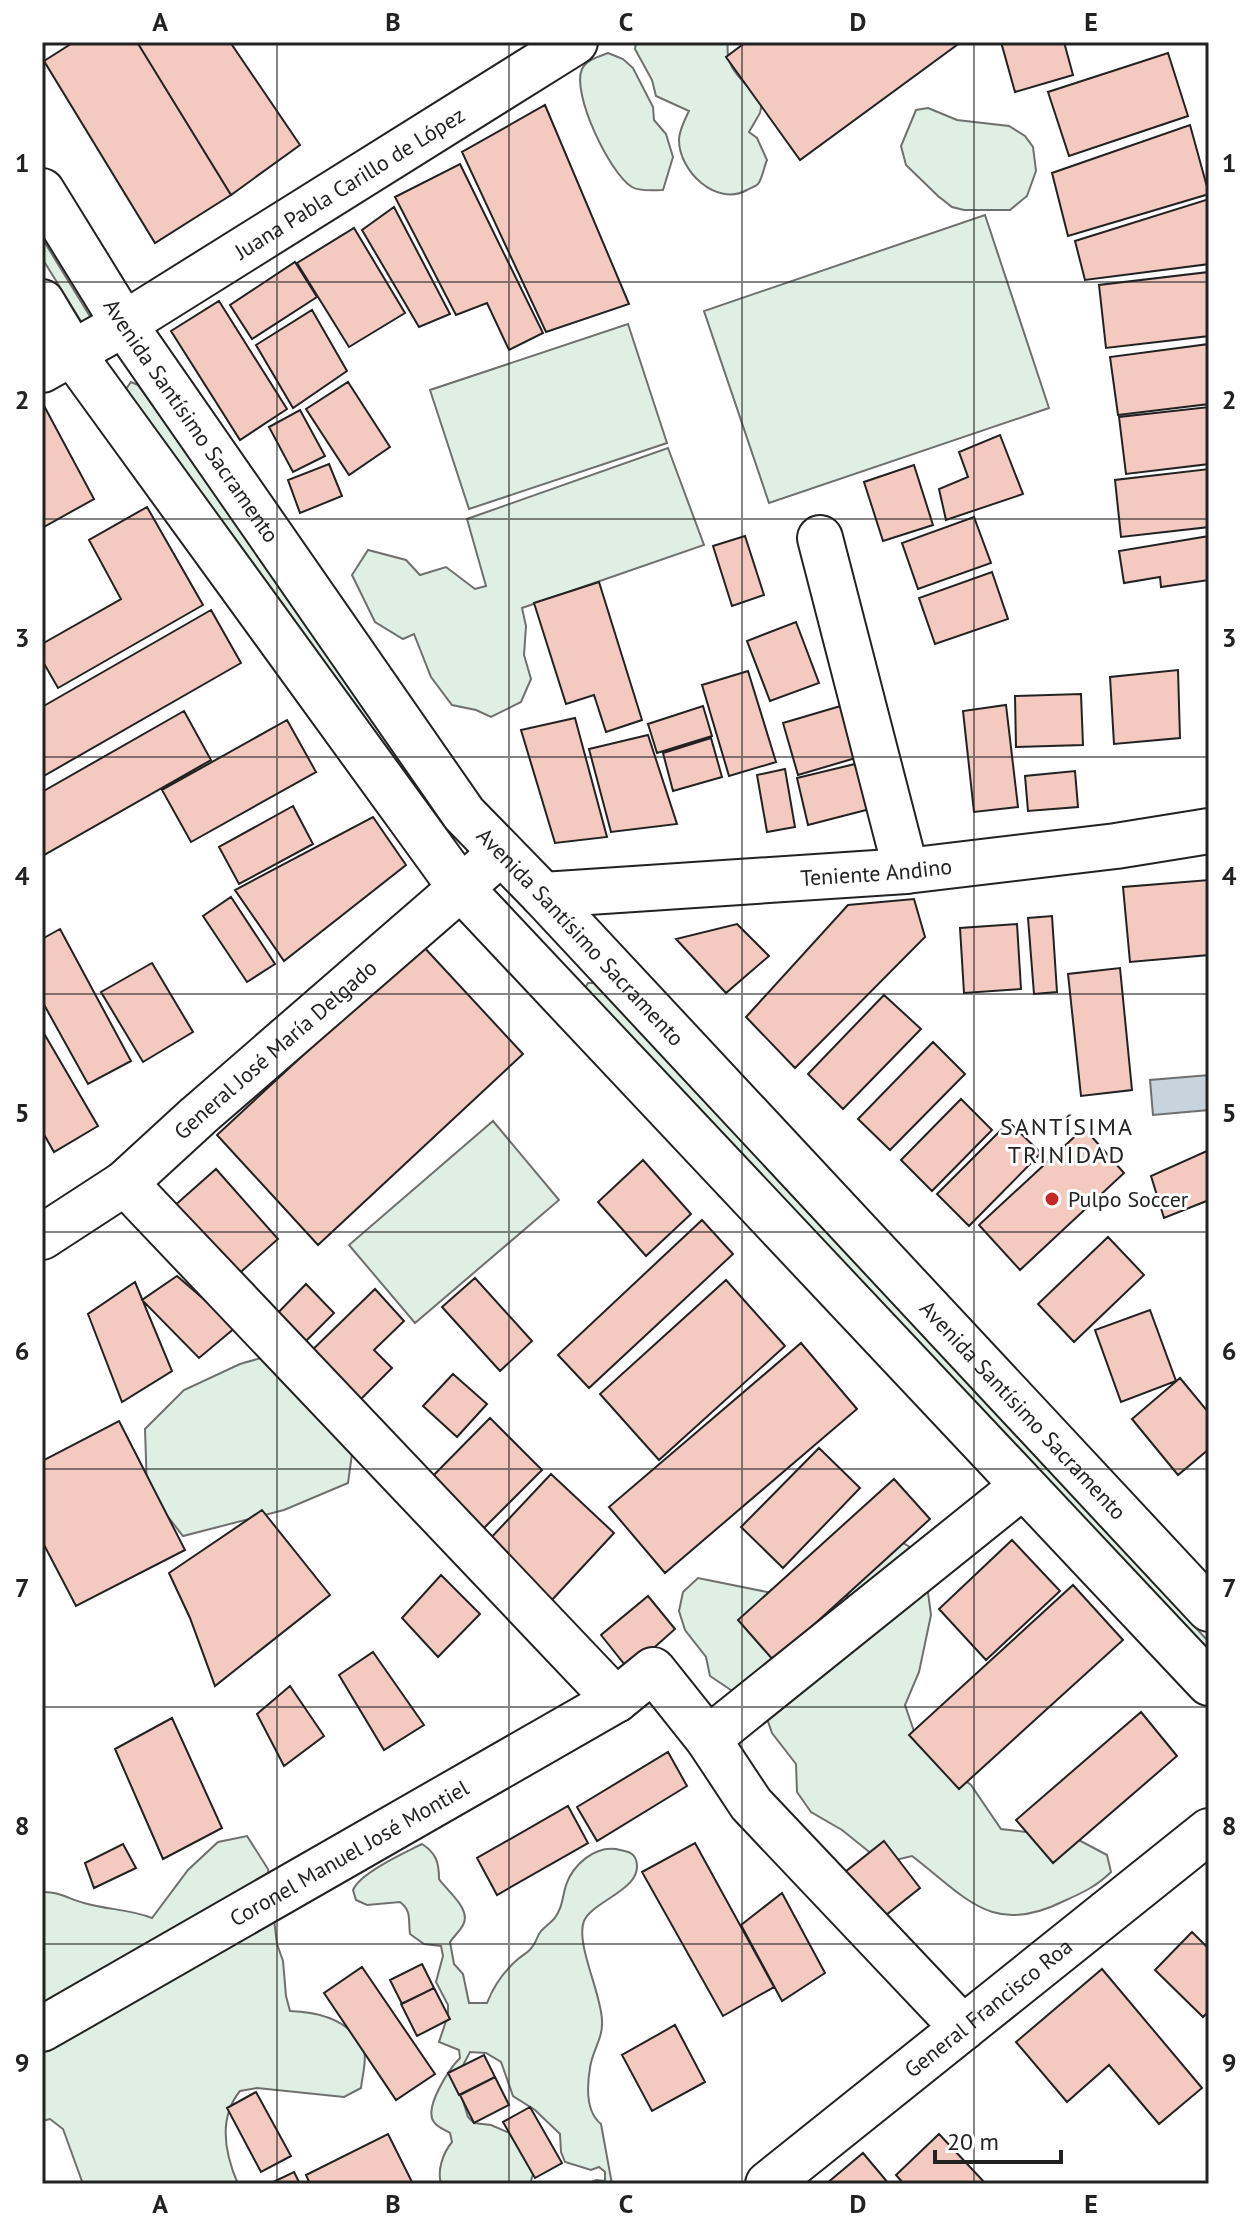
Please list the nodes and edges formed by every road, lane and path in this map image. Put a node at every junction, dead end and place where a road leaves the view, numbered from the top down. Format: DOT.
graph roads {
  1 [pos="575,42"];
  2 [pos="42,191"];
  3 [pos="42,302"];
  4 [pos="124,324"];
  5 [pos="57,361"];
  6 [pos="820,538"];
  7 [pos="1209,831"];
  8 [pos="501,853"];
  9 [pos="906,871"];
  10 [pos="460,887"];
  11 [pos="543,895"];
  12 [pos="125,1183"];
  13 [pos="42,1237"];
  14 [pos="1023,1486"];
  15 [pos="1209,1609"];
  16 [pos="1209,1683"];
  17 [pos="616,1700"];
  18 [pos="708,1739"];
  19 [pos="1209,1831"];
  20 [pos="963,2028"];
  21 [pos="42,2029"];
  22 [pos="768,2184"];
  1 -- 4 [label="street, Juana Pabla Carillo de López"];
  2 -- 4 [label="street, Avenida Santísimo Sacramento"];
  3 -- 5 [label="street"];
  4 -- 5 [label="street, Juana Pabla Carillo de López"];
  4 -- 8 [label="street, Avenida Santísimo Sacramento"];
  5 -- 10 [label="street"];
  6 -- 9 [label="street"];
  7 -- 9 [label="street, Teniente Andino"];
  8 -- 10 [label="street, General José María Delgado"];
  8 -- 11 [label="street, Avenida Santísimo Sacramento"];
  9 -- 11 [label="street, Teniente Andino"];
  10 -- 12 [label="street, General José María Delgado"];
  10 -- 14 [label="street"];
  11 -- 15 [label="street, Avenida Santísimo Sacramento"];
  12 -- 13 [label="street, General José María Delgado"];
  12 -- 17 [label="street"];
  14 -- 16 [label="street"];
  14 -- 18 [label="street"];
  17 -- 18 [label="street, Coronel Manuel José Montiel"];
  17 -- 21 [label="street, Coronel Manuel José Montiel"];
  18 -- 20 [label="street"];
  19 -- 20 [label="street, General Francisco Roa"];
  20 -- 22 [label="street, General Francisco Roa"];
}
